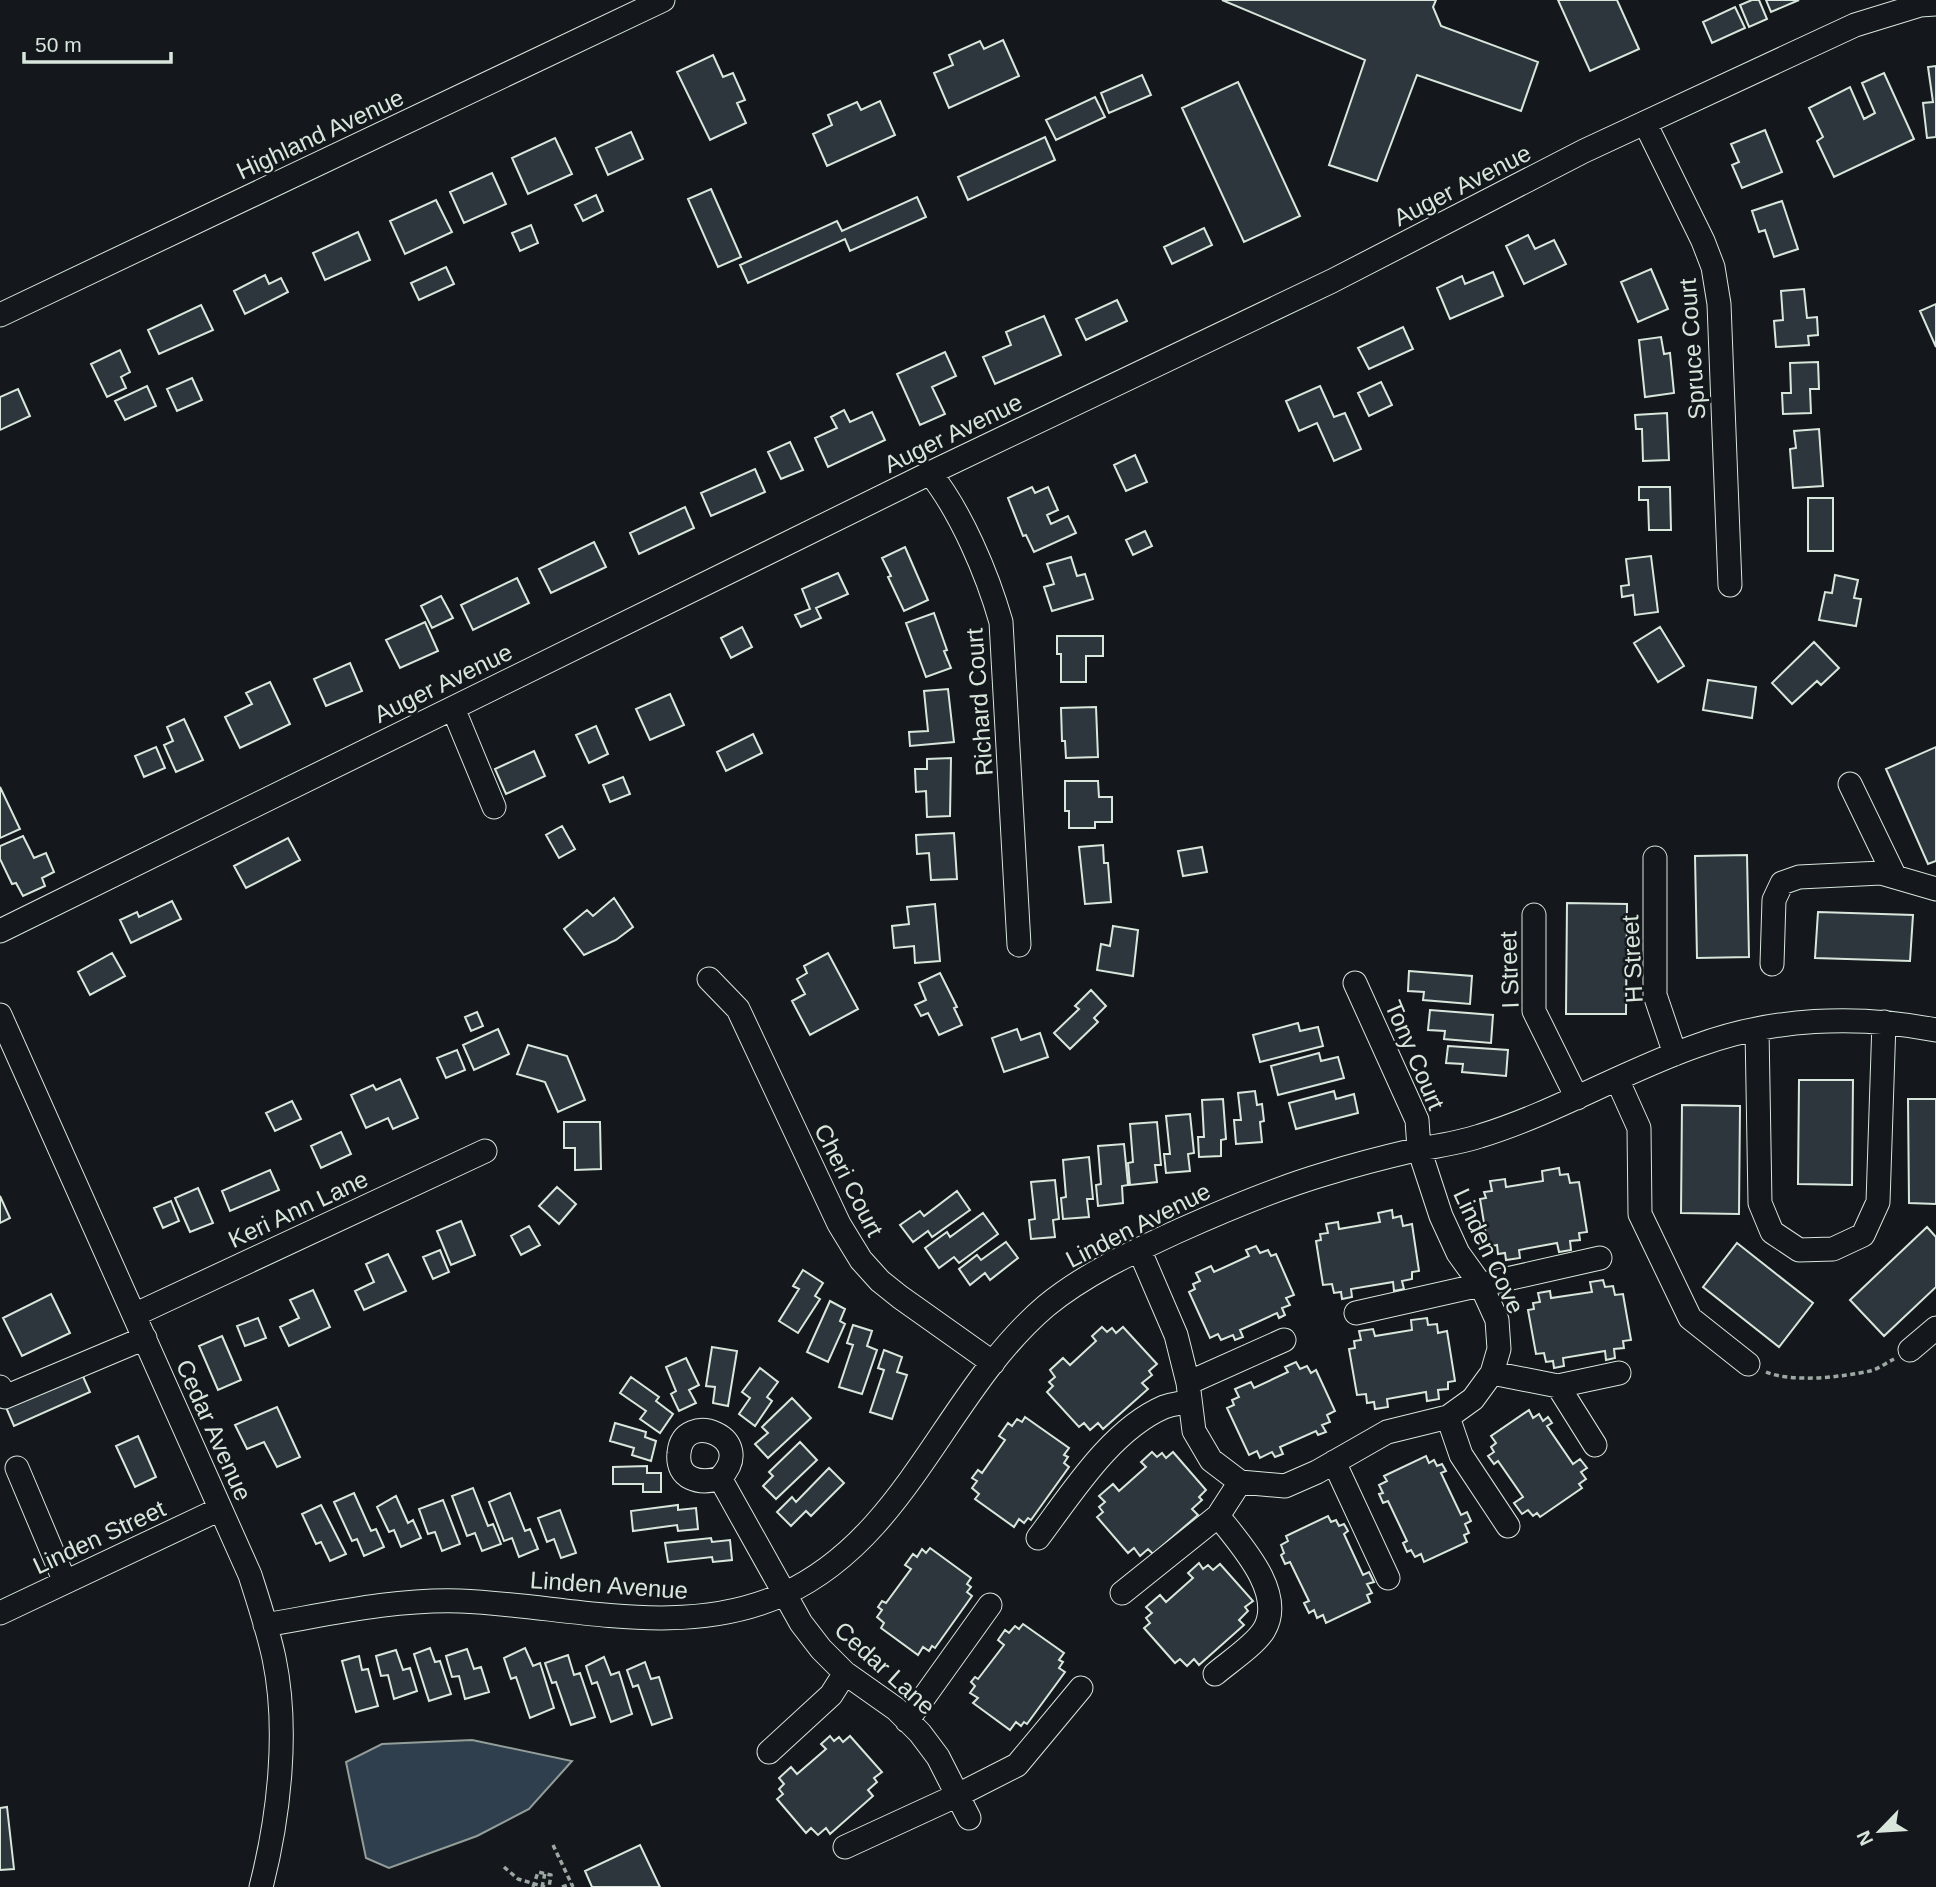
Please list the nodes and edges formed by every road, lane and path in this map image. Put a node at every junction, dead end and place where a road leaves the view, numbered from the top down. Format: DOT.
graph roads {
  1 [pos="663,0"];
  2 [pos="1936,4"];
  3 [pos="1646,123"];
  4 [pos="0,315"];
  5 [pos="930,473"];
  6 [pos="1730,585"];
  7 [pos="453,708"];
  8 [pos="1850,784"];
  9 [pos="494,807"];
  10 [pos="1655,858"];
  11 [pos="1895,877"];
  12 [pos="1936,889"];
  13 [pos="1534,915"];
  14 [pos="0,931"];
  15 [pos="1020,945"];
  16 [pos="1772,964"];
  17 [pos="709,979"];
  18 [pos="1355,983"];
  19 [pos="0,1016"];
  20 [pos="1884,1022"];
  21 [pos="1757,1029"];
  22 [pos="1936,1030"];
  23 [pos="1675,1054"];
  24 [pos="1617,1079"];
  25 [pos="1577,1098"];
  26 [pos="1419,1149"];
  27 [pos="485,1151"];
  28 [pos="1139,1249"];
  29 [pos="1600,1258"];
  30 [pos="1481,1285"];
  31 [pos="1356,1313"];
  32 [pos="134,1315"];
  33 [pos="1936,1328"];
  34 [pos="145,1338"];
  35 [pos="1284,1340"];
  36 [pos="1910,1350"];
  37 [pos="993,1363"];
  38 [pos="1748,1364"];
  39 [pos="1493,1373"];
  40 [pos="1619,1373"];
  41 [pos="1558,1386"];
  42 [pos="0,1387"];
  43 [pos="1189,1392"];
  44 [pos="1448,1417"];
  45 [pos="1595,1445"];
  46 [pos="1334,1462"];
  47 [pos="17,1468"];
  48 [pos="720,1478"];
  49 [pos="1240,1482"];
  50 [pos="220,1509"];
  51 [pos="1218,1516"];
  52 [pos="1508,1526"];
  53 [pos="1038,1538"];
  54 [pos="1388,1578"];
  55 [pos="65,1582"];
  56 [pos="1122,1593"];
  57 [pos="785,1594"];
  58 [pos="990,1605"];
  59 [pos="0,1613"];
  60 [pos="265,1625"];
  61 [pos="845,1673"];
  62 [pos="1215,1674"];
  63 [pos="1081,1688"];
  64 [pos="907,1721"];
  65 [pos="769,1752"];
  66 [pos="958,1795"];
  67 [pos="969,1818"];
  68 [pos="553,1845"];
  69 [pos="845,1847"];
  70 [pos="504,1867"];
  71 [pos="533,1885"];
  72 [pos="572,1885"];
  73 [pos="261,1887"];
  74 [pos="545,1887"];
  75 [pos="562,1887"];
  1 -- 4 [label="street, Highland Avenue"];
  2 -- 3 [label="street, Auger Avenue"];
  3 -- 5 [label="street, Auger Avenue"];
  3 -- 6 [label="street, Spruce Court"];
  5 -- 7 [label="street, Auger Avenue"];
  5 -- 15 [label="street, Richard Court"];
  7 -- 9 [label="street"];
  7 -- 14 [label="street, Auger Avenue"];
  8 -- 11 [label="street"];
  10 -- 23 [label="street, H Street"];
  11 -- 12 [label="street"];
  11 -- 16 [label="street"];
  13 -- 25 [label="street, I Street"];
  17 -- 37 [label="street, Cheri Court"];
  18 -- 26 [label="street, Tony Court"];
  19 -- 32 [label="street, Cedar Avenue"];
  20 -- 21 [label="street, Linden Avenue"];
  20 -- 21 [label="street"];
  20 -- 22 [label="street, Linden Avenue"];
  21 -- 23 [label="street, Linden Avenue"];
  23 -- 24 [label="street, Linden Avenue"];
  24 -- 25 [label="street, Linden Avenue"];
  24 -- 38 [label="street"];
  25 -- 26 [label="street, Linden Avenue"];
  26 -- 28 [label="street, Linden Avenue"];
  26 -- 30 [label="street, Linden Cove"];
  27 -- 32 [label="street, Keri Ann Lane"];
  28 -- 37 [label="street, Linden Avenue"];
  28 -- 43 [label="street"];
  29 -- 30 [label="street"];
  30 -- 31 [label="street"];
  30 -- 39 [label="street, Linden Cove"];
  32 -- 34 [label="street, Cedar Avenue"];
  33 -- 36 [label="street"];
  34 -- 42 [label="street"];
  34 -- 50 [label="street, Cedar Avenue"];
  35 -- 43 [label="street"];
  36 -- 38 [label="path"];
  37 -- 57 [label="street, Linden Avenue"];
  39 -- 41 [label="street"];
  39 -- 44 [label="street, Linden Cove"];
  40 -- 41 [label="street"];
  41 -- 45 [label="street"];
  43 -- 49 [label="street"];
  43 -- 53 [label="street"];
  44 -- 46 [label="street, Linden Cove"];
  44 -- 52 [label="street"];
  46 -- 49 [label="street, Linden Cove"];
  46 -- 54 [label="street"];
  47 -- 55 [label="street"];
  48 -- 57 [label="street, Cedar Lane"];
  49 -- 51 [label="street"];
  50 -- 55 [label="street, Linden Street"];
  50 -- 60 [label="street, Cedar Avenue"];
  51 -- 56 [label="street"];
  51 -- 62 [label="street"];
  55 -- 59 [label="street, Linden Street"];
  57 -- 60 [label="street, Linden Avenue"];
  57 -- 61 [label="street, Cedar Lane"];
  58 -- 64 [label="street"];
  60 -- 73 [label="street, Cedar Avenue"];
  61 -- 64 [label="street, Cedar Lane"];
  61 -- 65 [label="street"];
  63 -- 66 [label="street"];
  64 -- 66 [label="street, Cedar Lane"];
  66 -- 67 [label="street, Cedar Lane"];
  66 -- 69 [label="street"];
  68 -- 72 [label="path"];
  70 -- 71 [label="path"];
  71 -- 74 [label="path"];
  71 -- 74 [label="path"];
  72 -- 75 [label="path"];
}
